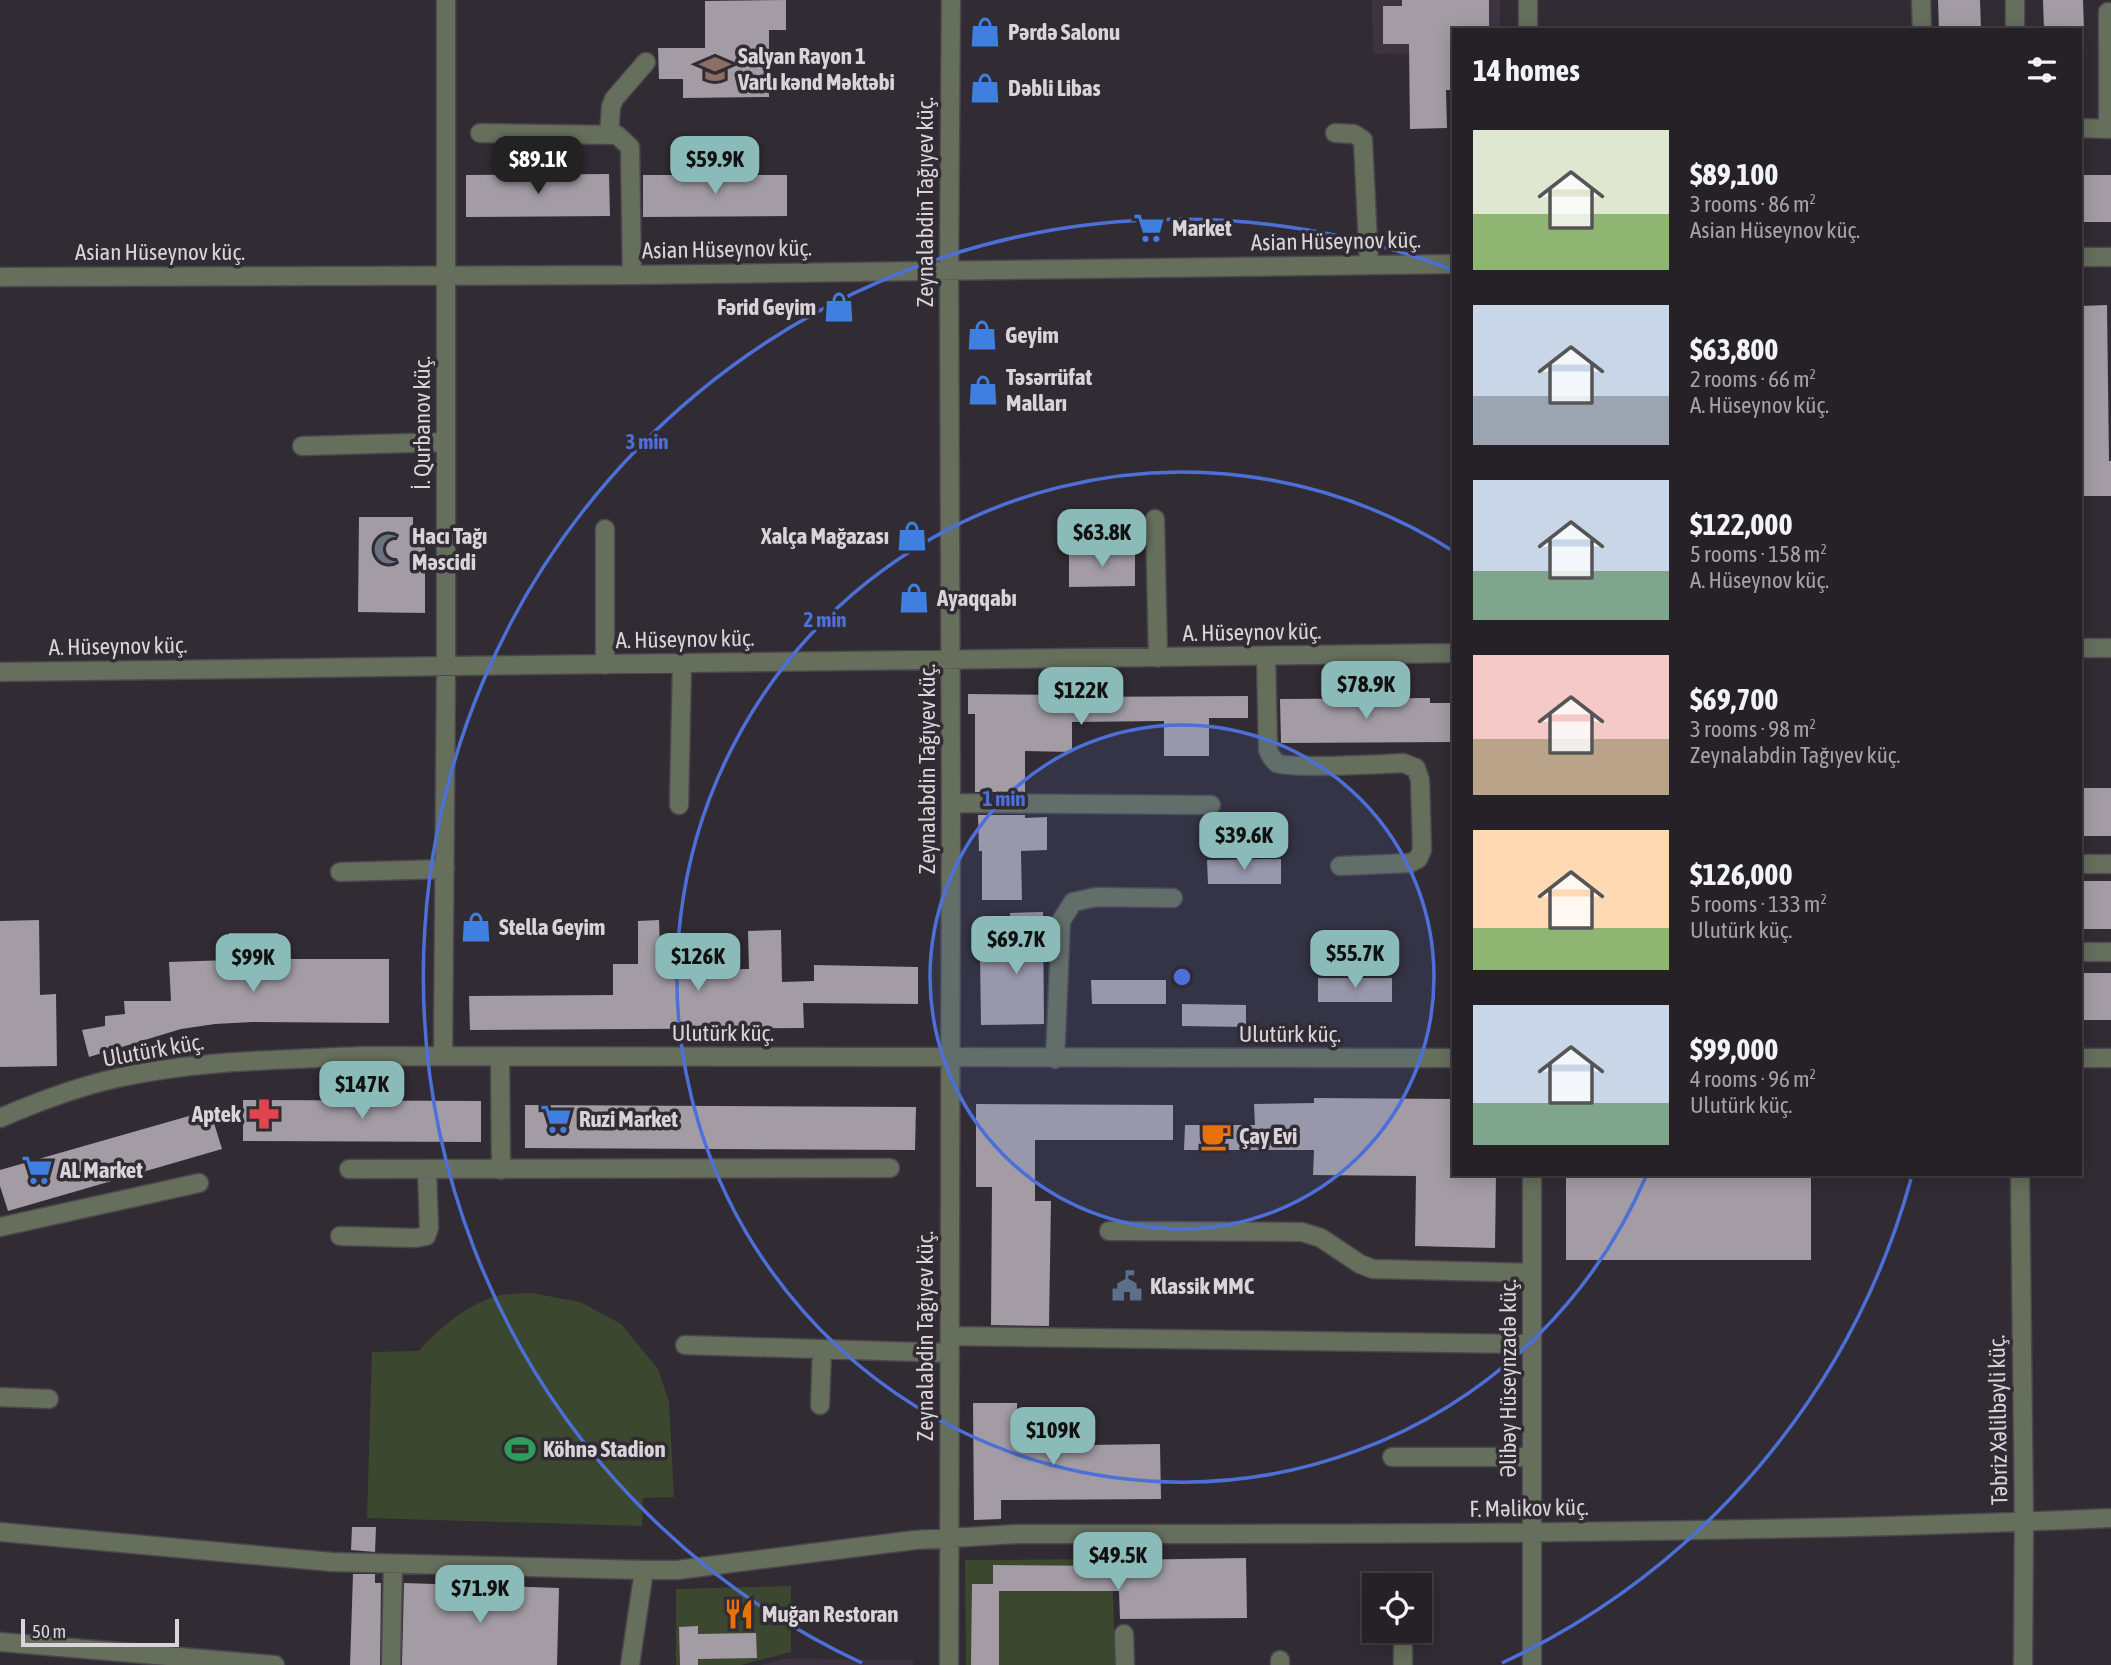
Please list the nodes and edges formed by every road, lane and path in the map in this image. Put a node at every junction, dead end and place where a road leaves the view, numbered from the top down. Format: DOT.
graph roads {
  1 [pos="446,0"];
  2 [pos="951,0"];
  3 [pos="1528,0"];
  4 [pos="1922,0"];
  5 [pos="2015,0"];
  6 [pos="2108,12"];
  7 [pos="1528,28"];
  8 [pos="1922,28"];
  9 [pos="2015,28"];
  10 [pos="646,62"];
  11 [pos="2082,128"];
  12 [pos="2110,129"];
  13 [pos="480,133"];
  14 [pos="1335,133"];
  15 [pos="609,135"];
  16 [pos="2082,257"];
  17 [pos="2111,257"];
  18 [pos="1452,264"];
  19 [pos="1369,265"];
  20 [pos="949,271"];
  21 [pos="446,275"];
  22 [pos="632,275"];
  23 [pos="0,277"];
  24 [pos="446,442"];
  25 [pos="302,446"];
  26 [pos="1155,519"];
  27 [pos="605,529"];
  28 [pos="2082,648"];
  29 [pos="2111,648"];
  30 [pos="1452,653"];
  31 [pos="1266,656"];
  32 [pos="1158,658"];
  33 [pos="951,661"];
  34 [pos="682,664"];
  35 [pos="605,665"];
  36 [pos="446,667"];
  37 [pos="0,672"];
  38 [pos="951,803"];
  39 [pos="680,804"];
  40 [pos="1210,805"];
  41 [pos="2082,864"];
  42 [pos="2111,864"];
  43 [pos="1340,866"];
  44 [pos="444,869"];
  45 [pos="340,872"];
  46 [pos="1173,898"];
  47 [pos="2082,952"];
  48 [pos="2111,952"];
  49 [pos="443,1056"];
  50 [pos="500,1057"];
  51 [pos="950,1058"];
  52 [pos="1452,1058"];
  53 [pos="2082,1058"];
  54 [pos="2111,1058"];
  55 [pos="1055,1059"];
  56 [pos="0,1118"];
  57 [pos="890,1168"];
  58 [pos="349,1169"];
  59 [pos="427,1170"];
  60 [pos="501,1170"];
  61 [pos="1532,1176"];
  62 [pos="2020,1176"];
  63 [pos="199,1183"];
  64 [pos="0,1227"];
  65 [pos="1110,1231"];
  66 [pos="340,1236"];
  67 [pos="1532,1273"];
  68 [pos="1532,1344"];
  69 [pos="685,1345"];
  70 [pos="950,1345"];
  71 [pos="822,1349"];
  72 [pos="0,1396"];
  73 [pos="49,1399"];
  74 [pos="820,1405"];
  75 [pos="1392,1457"];
  76 [pos="1532,1457"];
  77 [pos="2111,1518"];
  78 [pos="2024,1521"];
  79 [pos="0,1532"];
  80 [pos="1532,1533"];
  81 [pos="948,1537"];
  82 [pos="393,1564"];
  83 [pos="644,1570"];
  84 [pos="1124,1634"];
  85 [pos="0,1642"];
  86 [pos="275,1665"];
  87 [pos="391,1665"];
  88 [pos="630,1665"];
  89 [pos="949,1665"];
  90 [pos="1125,1665"];
  91 [pos="1532,1665"];
  92 [pos="2023,1665"];
  1 -- 21 [label="street, İ. Qurbanov küç."];
  2 -- 20 [label="street, Zeynalabdin Tağıyev küç."];
  3 -- 7 [label="street"];
  4 -- 8 [label="street"];
  5 -- 9 [label="street"];
  6 -- 12 [label="street"];
  10 -- 15 [label="street"];
  11 -- 12 [label="street"];
  13 -- 15 [label="street"];
  14 -- 19 [label="street"];
  15 -- 22 [label="street"];
  16 -- 17 [label="street"];
  18 -- 19 [label="street, Asian Hüseynov küç."];
  19 -- 20 [label="street, Asian Hüseynov küç."];
  20 -- 22 [label="street, Asian Hüseynov küç."];
  20 -- 33 [label="street, Zeynalabdin Tağıyev küç."];
  21 -- 22 [label="street, Asian Hüseynov küç."];
  21 -- 23 [label="street, Asian Hüseynov küç."];
  21 -- 24 [label="street, İ. Qurbanov küç."];
  24 -- 25 [label="street"];
  24 -- 36 [label="street, İ. Qurbanov küç."];
  26 -- 32 [label="street"];
  27 -- 35 [label="street"];
  28 -- 29 [label="street"];
  30 -- 31 [label="street, A. Hüseynov küç."];
  31 -- 32 [label="street, A. Hüseynov küç."];
  31 -- 43 [label="street"];
  32 -- 33 [label="street, A. Hüseynov küç."];
  33 -- 34 [label="street, A. Hüseynov küç."];
  33 -- 38 [label="street, Zeynalabdin Tağıyev küç."];
  34 -- 35 [label="street, A. Hüseynov küç."];
  34 -- 39 [label="street"];
  35 -- 36 [label="street, A. Hüseynov küç."];
  36 -- 37 [label="street, A. Hüseynov küç."];
  36 -- 44 [label="street, İ. Qurbanov küç."];
  38 -- 40 [label="street"];
  38 -- 51 [label="street, Zeynalabdin Tağıyev küç."];
  41 -- 42 [label="street"];
  44 -- 45 [label="street"];
  44 -- 49 [label="street, İ. Qurbanov küç."];
  46 -- 55 [label="street"];
  47 -- 48 [label="street"];
  49 -- 50 [label="street, Ulutürk küç."];
  49 -- 56 [label="street, Ulutürk küç."];
  50 -- 51 [label="street, Ulutürk küç."];
  50 -- 60 [label="street"];
  51 -- 55 [label="street, Ulutürk küç."];
  51 -- 70 [label="street, Zeynalabdin Tağıyev küç."];
  52 -- 55 [label="street, Ulutürk küç."];
  53 -- 54 [label="street"];
  57 -- 60 [label="street"];
  58 -- 59 [label="street"];
  59 -- 60 [label="street"];
  59 -- 66 [label="street"];
  61 -- 67 [label="street, Əlibəy Hüseynzadə küç."];
  62 -- 78 [label="street, Təbriz Xəlilbəyli küç."];
  63 -- 64 [label="street"];
  65 -- 67 [label="street"];
  67 -- 68 [label="street, Əlibəy Hüseynzadə küç."];
  68 -- 70 [label="street"];
  68 -- 76 [label="street, Əlibəy Hüseynzadə küç."];
  69 -- 71 [label="street"];
  70 -- 71 [label="street"];
  70 -- 81 [label="street, Zeynalabdin Tağıyev küç."];
  71 -- 74 [label="street"];
  72 -- 73 [label="street"];
  75 -- 76 [label="street"];
  76 -- 80 [label="street, Əlibəy Hüseynzadə küç."];
  77 -- 78 [label="street, F. Məlikov küç."];
  78 -- 80 [label="street, F. Məlikov küç."];
  78 -- 92 [label="street, Təbriz Xəlilbəyli küç."];
  79 -- 82 [label="street, F. Məlikov küç."];
  80 -- 81 [label="street, F. Məlikov küç."];
  80 -- 91 [label="street, Əlibəy Hüseynzadə küç."];
  81 -- 83 [label="street, F. Məlikov küç."];
  81 -- 89 [label="street, Zeynalabdin Tağıyev küç."];
  82 -- 83 [label="street, F. Məlikov küç."];
  82 -- 87 [label="street"];
  83 -- 88 [label="street"];
  84 -- 90 [label="street"];
  85 -- 86 [label="street"];
}
